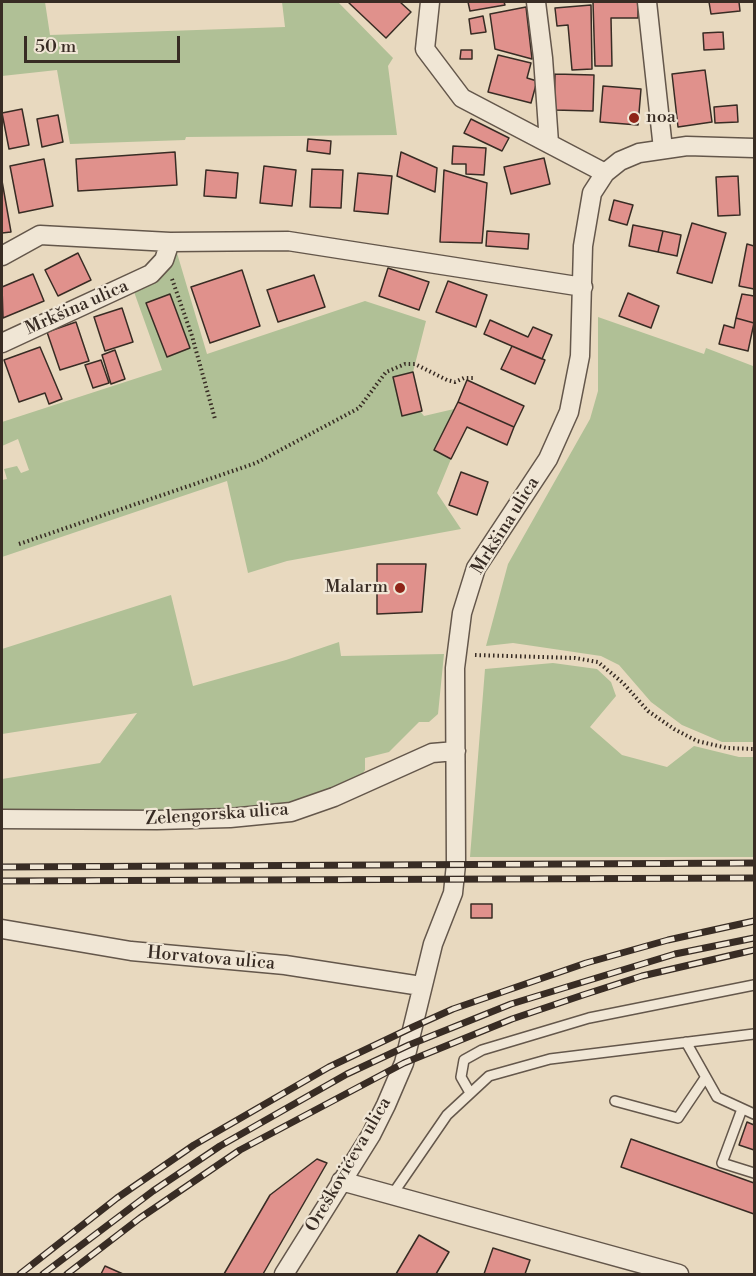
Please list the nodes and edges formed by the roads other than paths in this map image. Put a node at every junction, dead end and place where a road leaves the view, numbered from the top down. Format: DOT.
graph roads {
  1 [pos="430,2"];
  2 [pos="536,2"];
  3 [pos="647,2"];
  4 [pos="549,143"];
  5 [pos="754,148"];
  6 [pos="663,149"];
  7 [pos="605,173"];
  8 [pos="170,242"];
  9 [pos="2,256"];
  10 [pos="583,287"];
  11 [pos="2,343"];
  12 [pos="456,751"];
  13 [pos="2,819"];
  14 [pos="455,879"];
  15 [pos="2,929"];
  16 [pos="421,986"];
  17 [pos="754,986"];
  18 [pos="754,1034"];
  19 [pos="686,1042"];
  20 [pos="705,1078"];
  21 [pos="469,1091"];
  22 [pos="615,1101"];
  23 [pos="742,1109"];
  24 [pos="754,1114"];
  25 [pos="754,1173"];
  26 [pos="341,1181"];
  27 [pos="392,1195"];
  28 [pos="284,1275"];
  29 [pos="679,1275"];
  1 -- 4 [label="street"];
  2 -- 4 [label="street"];
  3 -- 6 [label="street"];
  4 -- 7 [label="street"];
  5 -- 6 [label="street, Mrkšina ulica"];
  6 -- 7 [label="street, Mrkšina ulica"];
  7 -- 10 [label="street, Mrkšina ulica"];
  8 -- 9 [label="street"];
  8 -- 10 [label="street"];
  8 -- 11 [label="street, Mrkšina ulica"];
  10 -- 12 [label="street, Mrkšina ulica"];
  12 -- 13 [label="street, Zelengorska ulica"];
  12 -- 14 [label="street, Mrkšina ulica"];
  14 -- 16 [label="street, Oreškovićeva ulica"];
  15 -- 16 [label="street, Horvatova ulica"];
  16 -- 26 [label="street, Oreškovićeva ulica"];
  17 -- 21 [label="lane"];
  18 -- 19 [label="lane"];
  19 -- 20 [label="lane"];
  19 -- 21 [label="lane"];
  20 -- 22 [label="lane"];
  20 -- 23 [label="lane"];
  21 -- 27 [label="lane"];
  23 -- 24 [label="lane"];
  23 -- 25 [label="lane"];
  26 -- 27 [label="street"];
  26 -- 28 [label="street, Oreškovićeva ulica"];
  27 -- 29 [label="street"];
}
